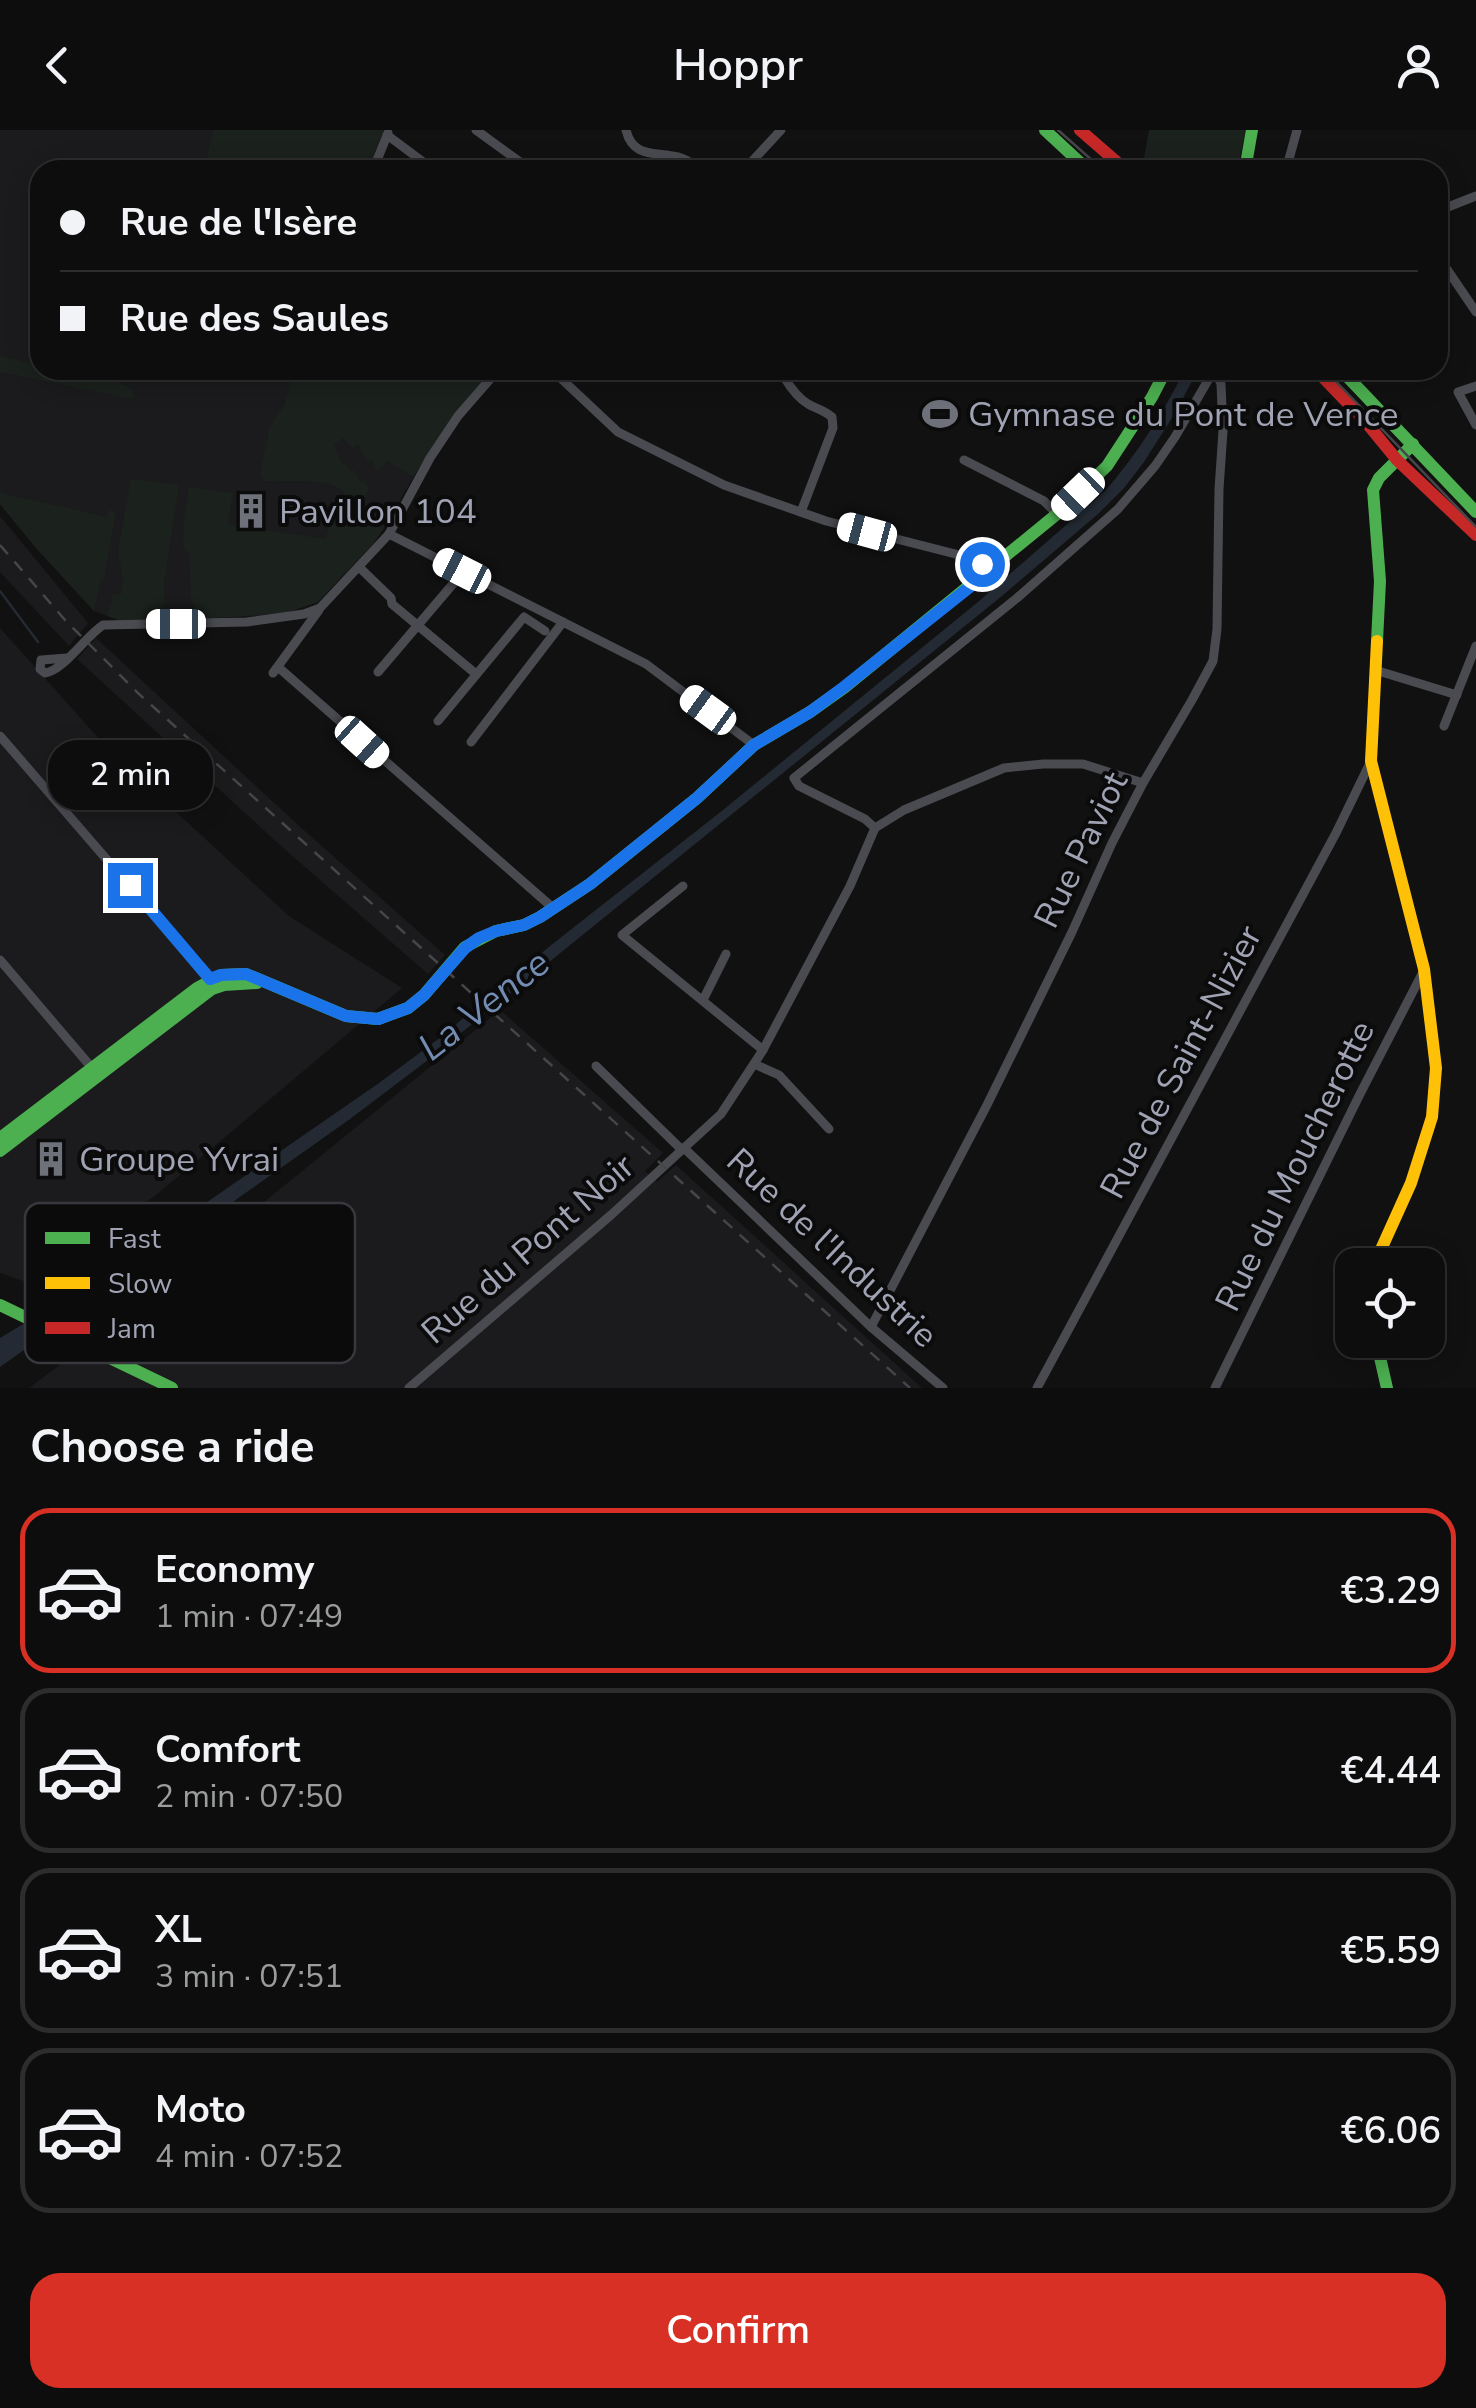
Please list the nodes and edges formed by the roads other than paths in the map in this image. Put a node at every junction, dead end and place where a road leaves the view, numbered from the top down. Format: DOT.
graph roads {
  1 [pos="626,130"];
  2 [pos="781,130"];
  3 [pos="1045,130"];
  4 [pos="1080,130"];
  5 [pos="1252,130"];
  6 [pos="1297,130"];
  7 [pos="388,132"];
  8 [pos="484,132"];
  9 [pos="377,160"];
  10 [pos="422,160"];
  11 [pos="519,160"];
  12 [pos="686,160"];
  13 [pos="753,160"];
  14 [pos="1077,160"];
  15 [pos="1114,160"];
  16 [pos="1247,160"];
  17 [pos="1289,160"];
  18 [pos="1476,196"];
  19 [pos="1448,206"];
  20 [pos="1448,271"];
  21 [pos="1476,312"];
  22 [pos="489,380"];
  23 [pos="563,380"];
  24 [pos="786,380"];
  25 [pos="1161,380"];
  26 [pos="1208,380"];
  27 [pos="1220,380"];
  28 [pos="1325,380"];
  29 [pos="1351,380"];
  30 [pos="1476,386"];
  31 [pos="1476,424"];
  32 [pos="1413,444"];
  33 [pos="964,460"];
  34 [pos="1397,460"];
  35 [pos="801,512"];
  36 [pos="1476,512"];
  37 [pos="1057,514"];
  38 [pos="389,534"];
  39 [pos="1476,535"];
  40 [pos="359,566"];
  41 [pos="991,570"];
  42 [pos="458,578"];
  43 [pos="320,608"];
  44 [pos="562,622"];
  45 [pos="417,626"];
  46 [pos="545,631"];
  47 [pos="1476,646"];
  48 [pos="68,658"];
  49 [pos="1375,670"];
  50 [pos="378,672"];
  51 [pos="476,674"];
  52 [pos="1456,696"];
  53 [pos="438,721"];
  54 [pos="1444,726"];
  55 [pos="0,736"];
  56 [pos="472,742"];
  57 [pos="754,745"];
  58 [pos="1371,761"];
  59 [pos="1144,782"];
  60 [pos="875,828"];
  61 [pos="684,886"];
  62 [pos="553,908"];
  63 [pos="726,954"];
  64 [pos="0,960"];
  65 [pos="1424,969"];
  66 [pos="208,986"];
  67 [pos="703,1000"];
  68 [pos="763,1050"];
  69 [pos="754,1064"];
  70 [pos="596,1066"];
  71 [pos="92,1068"];
  72 [pos="830,1129"];
  73 [pos="0,1138"];
  74 [pos="683,1149"];
  75 [pos="0,1151"];
  76 [pos="1382,1248"];
  77 [pos="0,1305"];
  78 [pos="25,1318"];
  79 [pos="872,1327"];
  80 [pos="1380,1358"];
  81 [pos="118,1363"];
  82 [pos="172,1388"];
  83 [pos="409,1388"];
  84 [pos="943,1388"];
  85 [pos="1037,1388"];
  86 [pos="1214,1388"];
  87 [pos="1388,1388"];
  1 -- 12 [label="street"];
  2 -- 13 [label="street"];
  3 -- 14 [label="street"];
  4 -- 15 [label="street"];
  5 -- 16 [label="street"];
  6 -- 17 [label="street"];
  7 -- 9 [label="street"];
  7 -- 10 [label="street"];
  8 -- 11 [label="street"];
  18 -- 19 [label="street"];
  20 -- 21 [label="street"];
  22 -- 38 [label="street"];
  23 -- 35 [label="street"];
  24 -- 35 [label="street"];
  25 -- 37 [label="street"];
  26 -- 60 [label="street"];
  27 -- 59 [label="street, Rue Paviot"];
  28 -- 34 [label="street"];
  29 -- 32 [label="street"];
  30 -- 31 [label="street"];
  32 -- 34 [label="street"];
  32 -- 36 [label="street"];
  33 -- 37 [label="street"];
  34 -- 39 [label="street"];
  34 -- 49 [label="street"];
  35 -- 41 [label="street"];
  37 -- 41 [label="street"];
  38 -- 40 [label="street"];
  38 -- 44 [label="street"];
  40 -- 43 [label="street"];
  40 -- 45 [label="street"];
  41 -- 57 [label="street"];
  42 -- 45 [label="street"];
  43 -- 48 [label="street"];
  43 -- 62 [label="street"];
  44 -- 56 [label="street"];
  44 -- 57 [label="street"];
  45 -- 50 [label="street"];
  45 -- 51 [label="street"];
  46 -- 51 [label="street"];
  47 -- 52 [label="street"];
  49 -- 52 [label="street"];
  49 -- 58 [label="street"];
  51 -- 53 [label="street"];
  52 -- 54 [label="street"];
  55 -- 66 [label="street"];
  57 -- 62 [label="street"];
  58 -- 65 [label="street"];
  58 -- 85 [label="street, Rue de Saint-Nizier"];
  59 -- 60 [label="street"];
  59 -- 79 [label="street, Rue Paviot"];
  60 -- 68 [label="street, Rue du Pont Noir"];
  61 -- 67 [label="street"];
  62 -- 66 [label="street"];
  63 -- 67 [label="street"];
  64 -- 71 [label="street"];
  65 -- 76 [label="street"];
  65 -- 86 [label="street, Rue du Moucherotte"];
  66 -- 71 [label="street"];
  66 -- 75 [label="street"];
  67 -- 68 [label="street"];
  68 -- 69 [label="street, Rue du Pont Noir"];
  69 -- 72 [label="street"];
  69 -- 74 [label="street, Rue du Pont Noir"];
  70 -- 74 [label="street, Rue du Pont Noir"];
  71 -- 73 [label="street"];
  74 -- 79 [label="street, Rue de l'Industrie"];
  74 -- 83 [label="street, Rue du Pont Noir"];
  77 -- 78 [label="street"];
  79 -- 84 [label="street, Rue de l'Industrie"];
  80 -- 87 [label="street"];
  81 -- 82 [label="street"];
}
